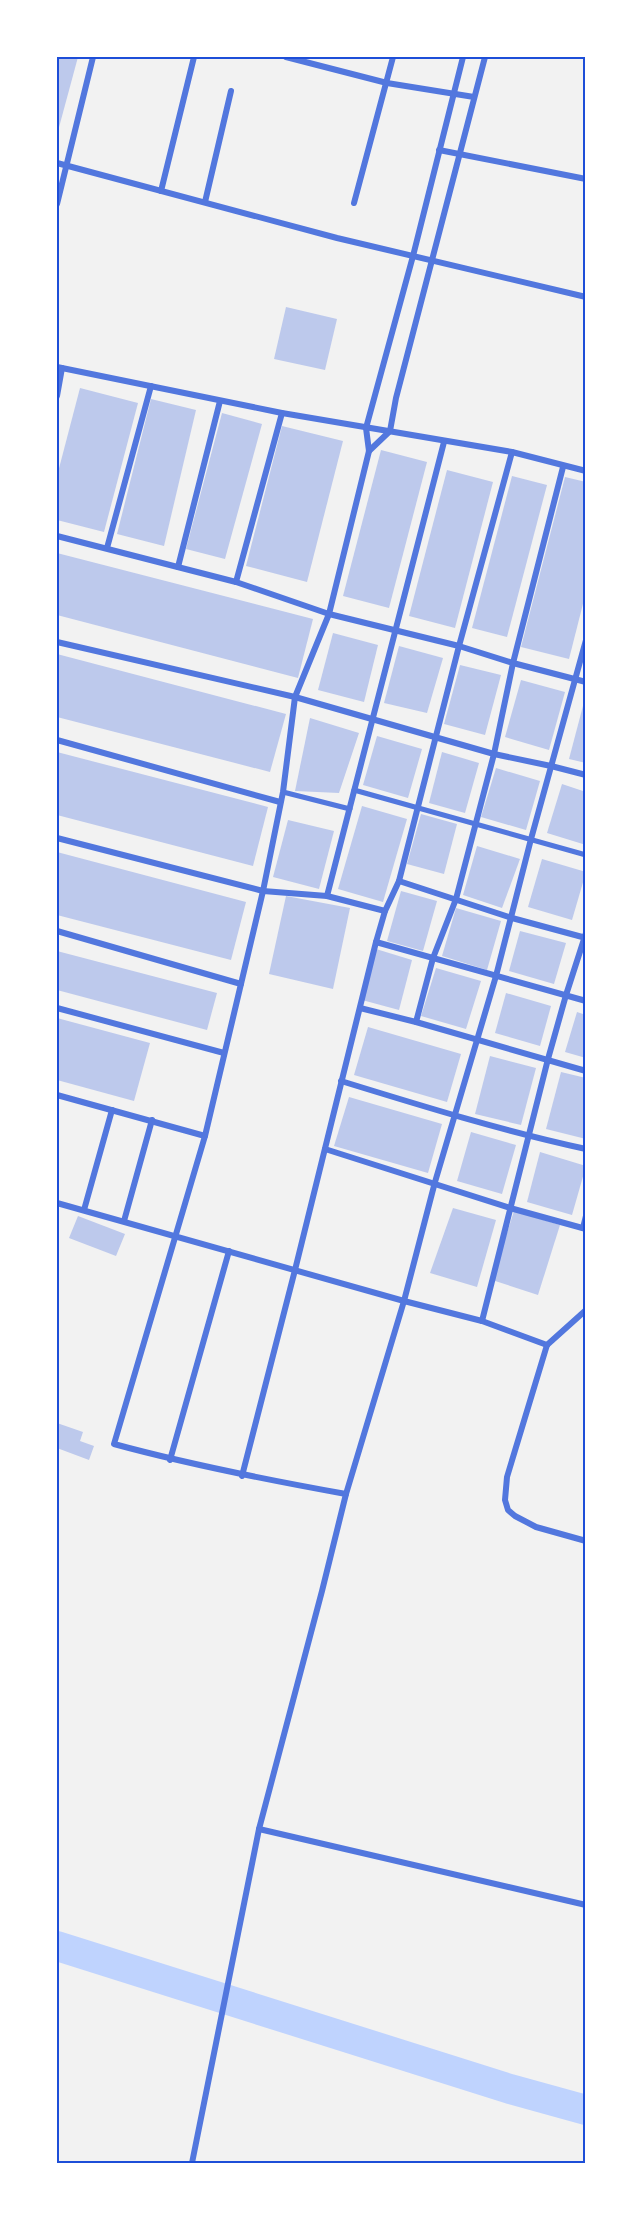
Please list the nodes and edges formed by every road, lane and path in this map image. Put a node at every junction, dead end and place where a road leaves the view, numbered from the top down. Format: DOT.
graph roads {
  1 [pos="93,57"];
  2 [pos="194,57"];
  3 [pos="286,57"];
  4 [pos="393,57"];
  5 [pos="463,57"];
  6 [pos="485,57"];
  7 [pos="387,83"];
  8 [pos="231,91"];
  9 [pos="454,95"];
  10 [pos="474,98"];
  11 [pos="439,150"];
  12 [pos="460,156"];
  13 [pos="57,163"];
  14 [pos="67,166"];
  15 [pos="586,179"];
  16 [pos="161,191"];
  17 [pos="205,202"];
  18 [pos="354,203"];
  19 [pos="57,204"];
  20 [pos="413,256"];
  21 [pos="432,260"];
  22 [pos="586,297"];
  23 [pos="60,367"];
  24 [pos="151,386"];
  25 [pos="57,396"];
  26 [pos="220,400"];
  27 [pos="282,413"];
  28 [pos="366,428"];
  29 [pos="390,431"];
  30 [pos="444,442"];
  31 [pos="369,451"];
  32 [pos="512,452"];
  33 [pos="563,466"];
  34 [pos="586,471"];
  35 [pos="57,536"];
  36 [pos="107,548"];
  37 [pos="178,567"];
  38 [pos="236,582"];
  39 [pos="329,614"];
  40 [pos="395,630"];
  41 [pos="586,640"];
  42 [pos="57,642"];
  43 [pos="459,646"];
  44 [pos="513,663"];
  45 [pos="576,679"];
  46 [pos="586,682"];
  47 [pos="295,697"];
  48 [pos="374,719"];
  49 [pos="436,738"];
  50 [pos="57,740"];
  51 [pos="494,754"];
  52 [pos="551,766"];
  53 [pos="586,775"];
  54 [pos="354,790"];
  55 [pos="283,792"];
  56 [pos="279,802"];
  57 [pos="418,808"];
  58 [pos="350,809"];
  59 [pos="475,823"];
  60 [pos="57,838"];
  61 [pos="531,839"];
  62 [pos="586,855"];
  63 [pos="399,881"];
  64 [pos="263,891"];
  65 [pos="327,896"];
  66 [pos="456,899"];
  67 [pos="385,911"];
  68 [pos="512,918"];
  69 [pos="57,931"];
  70 [pos="586,937"];
  71 [pos="375,942"];
  72 [pos="433,958"];
  73 [pos="496,976"];
  74 [pos="241,984"];
  75 [pos="566,995"];
  76 [pos="586,1001"];
  77 [pos="57,1008"];
  78 [pos="360,1008"];
  79 [pos="416,1022"];
  80 [pos="476,1039"];
  81 [pos="224,1053"];
  82 [pos="548,1059"];
  83 [pos="586,1071"];
  84 [pos="341,1081"];
  85 [pos="57,1095"];
  86 [pos="112,1110"];
  87 [pos="456,1116"];
  88 [pos="152,1120"];
  89 [pos="205,1136"];
  90 [pos="530,1137"];
  91 [pos="325,1149"];
  92 [pos="586,1149"];
  93 [pos="435,1182"];
  94 [pos="57,1203"];
  95 [pos="510,1208"];
  96 [pos="84,1210"];
  97 [pos="586,1216"];
  98 [pos="124,1221"];
  99 [pos="584,1229"];
  100 [pos="176,1237"];
  101 [pos="229,1251"];
  102 [pos="295,1270"];
  103 [pos="404,1301"];
  104 [pos="586,1310"];
  105 [pos="482,1321"];
  106 [pos="547,1345"];
  107 [pos="170,1460"];
  108 [pos="242,1476"];
  109 [pos="346,1494"];
  110 [pos="586,1541"];
  111 [pos="259,1829"];
  112 [pos="586,1905"];
  113 [pos="192,2163"];
  1 -- 14 [label="street"];
  2 -- 16 [label="street"];
  3 -- 7 [label="street"];
  4 -- 7 [label="street"];
  5 -- 9 [label="street"];
  6 -- 10 [label="street"];
  7 -- 9 [label="street"];
  7 -- 18 [label="street"];
  8 -- 17 [label="street"];
  9 -- 10 [label="street"];
  9 -- 11 [label="street"];
  10 -- 12 [label="street"];
  11 -- 12 [label="street"];
  11 -- 20 [label="street"];
  12 -- 15 [label="street"];
  12 -- 21 [label="street"];
  13 -- 14 [label="street"];
  14 -- 16 [label="street"];
  14 -- 19 [label="street"];
  16 -- 17 [label="street"];
  17 -- 20 [label="street"];
  20 -- 21 [label="street"];
  20 -- 28 [label="street"];
  21 -- 22 [label="street"];
  21 -- 29 [label="street"];
  23 -- 24 [label="street"];
  23 -- 25 [label="street"];
  24 -- 26 [label="street"];
  24 -- 36 [label="street"];
  26 -- 27 [label="street"];
  26 -- 37 [label="street"];
  27 -- 28 [label="street"];
  27 -- 38 [label="street"];
  28 -- 29 [label="street"];
  28 -- 31 [label="street"];
  29 -- 30 [label="street"];
  29 -- 31 [label="street"];
  30 -- 32 [label="street"];
  30 -- 40 [label="street"];
  31 -- 39 [label="street"];
  32 -- 33 [label="street"];
  32 -- 43 [label="street"];
  33 -- 34 [label="street"];
  33 -- 44 [label="street"];
  35 -- 36 [label="street"];
  36 -- 37 [label="street"];
  37 -- 38 [label="street"];
  38 -- 39 [label="street"];
  39 -- 40 [label="street"];
  39 -- 47 [label="street"];
  40 -- 43 [label="street"];
  40 -- 48 [label="street"];
  41 -- 45 [label="street"];
  42 -- 47 [label="street"];
  43 -- 44 [label="street"];
  43 -- 49 [label="street"];
  44 -- 45 [label="street"];
  44 -- 51 [label="street"];
  45 -- 46 [label="street"];
  45 -- 52 [label="street"];
  47 -- 48 [label="street"];
  47 -- 55 [label="street"];
  48 -- 49 [label="street"];
  48 -- 54 [label="street"];
  49 -- 51 [label="street"];
  49 -- 57 [label="street"];
  50 -- 56 [label="street"];
  51 -- 52 [label="street"];
  51 -- 59 [label="street"];
  52 -- 53 [label="street"];
  52 -- 61 [label="street"];
  54 -- 57 [label="street"];
  54 -- 58 [label="street"];
  55 -- 56 [label="street"];
  55 -- 58 [label="street"];
  56 -- 64 [label="street"];
  57 -- 59 [label="street"];
  57 -- 63 [label="street"];
  58 -- 65 [label="street"];
  59 -- 61 [label="street"];
  59 -- 66 [label="street"];
  60 -- 64 [label="street"];
  61 -- 62 [label="street"];
  61 -- 68 [label="street"];
  63 -- 66 [label="street"];
  63 -- 67 [label="street"];
  64 -- 65 [label="street"];
  64 -- 74 [label="street"];
  65 -- 67 [label="street"];
  66 -- 68 [label="street"];
  66 -- 72 [label="street"];
  67 -- 71 [label="street"];
  68 -- 70 [label="street"];
  68 -- 73 [label="street"];
  69 -- 74 [label="street"];
  70 -- 75 [label="street"];
  71 -- 72 [label="street"];
  71 -- 78 [label="street"];
  72 -- 73 [label="street"];
  72 -- 79 [label="street"];
  73 -- 75 [label="street"];
  73 -- 80 [label="street"];
  74 -- 81 [label="street"];
  75 -- 76 [label="street"];
  75 -- 82 [label="street"];
  77 -- 81 [label="street"];
  78 -- 79 [label="street"];
  78 -- 84 [label="street"];
  79 -- 80 [label="street"];
  80 -- 82 [label="street"];
  80 -- 87 [label="street"];
  81 -- 89 [label="street"];
  82 -- 83 [label="street"];
  82 -- 90 [label="street"];
  84 -- 87 [label="street"];
  84 -- 91 [label="street"];
  85 -- 86 [label="street"];
  86 -- 88 [label="street"];
  86 -- 96 [label="street"];
  87 -- 90 [label="street"];
  87 -- 93 [label="street"];
  88 -- 89 [label="street"];
  88 -- 98 [label="street"];
  89 -- 100 [label="street"];
  90 -- 92 [label="street"];
  90 -- 95 [label="street"];
  91 -- 93 [label="street"];
  91 -- 102 [label="street"];
  93 -- 95 [label="street"];
  93 -- 103 [label="street"];
  94 -- 96 [label="street"];
  95 -- 99 [label="street"];
  95 -- 105 [label="street"];
  96 -- 98 [label="street"];
  97 -- 99 [label="street"];
  98 -- 100 [label="street"];
  100 -- 101 [label="street"];
  100 -- 107 [label="street"];
  101 -- 102 [label="street"];
  101 -- 107 [label="street"];
  102 -- 103 [label="street"];
  102 -- 108 [label="street"];
  103 -- 105 [label="street"];
  103 -- 109 [label="street"];
  104 -- 106 [label="street"];
  105 -- 106 [label="street"];
  106 -- 110 [label="street"];
  107 -- 108 [label="street"];
  108 -- 109 [label="street"];
  109 -- 111 [label="street"];
  111 -- 112 [label="street"];
  111 -- 113 [label="street"];
}
